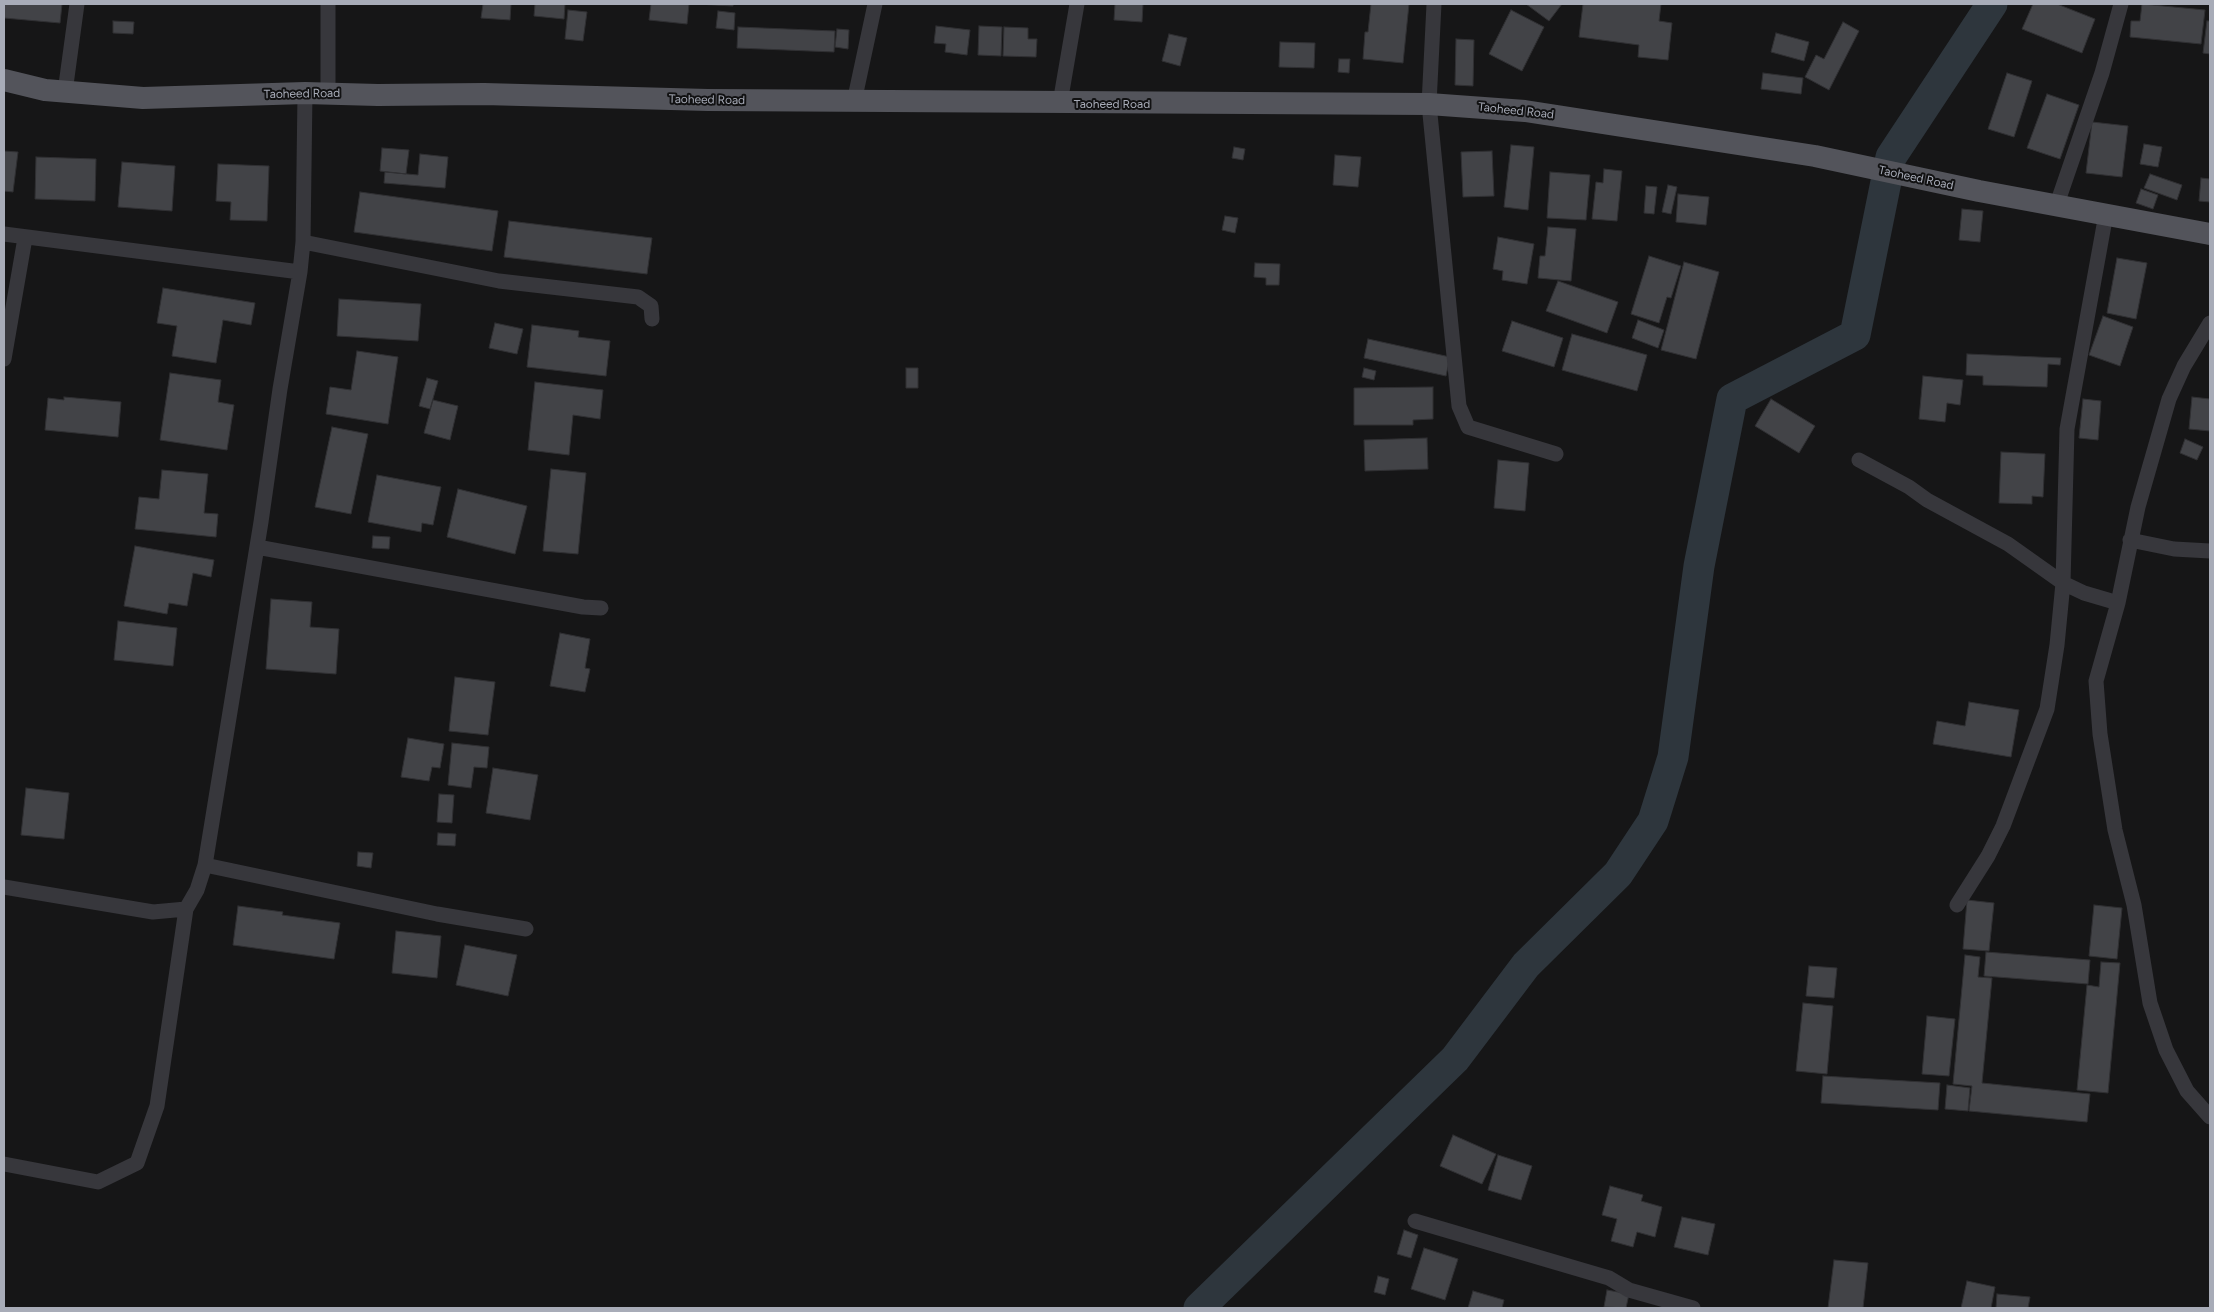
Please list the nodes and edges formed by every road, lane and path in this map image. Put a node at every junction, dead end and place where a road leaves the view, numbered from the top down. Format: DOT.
graph roads {
  1 [pos="78,4"];
  2 [pos="328,4"];
  3 [pos="875,4"];
  4 [pos="1077,4"];
  5 [pos="1434,4"];
  6 [pos="2121,4"];
  7 [pos="4,80"];
  8 [pos="65,92"];
  9 [pos="305,93"];
  10 [pos="328,94"];
  11 [pos="854,102"];
  12 [pos="1060,104"];
  13 [pos="1429,104"];
  14 [pos="2057,204"];
  15 [pos="2106,214"];
  16 [pos="4,234"];
  17 [pos="2210,234"];
  18 [pos="25,238"];
  19 [pos="303,242"];
  20 [pos="300,272"];
  21 [pos="652,318"];
  22 [pos="2210,323"];
  23 [pos="4,359"];
  24 [pos="1556,454"];
  25 [pos="1859,460"];
  26 [pos="2130,540"];
  27 [pos="257,547"];
  28 [pos="2210,550"];
  29 [pos="2063,583"];
  30 [pos="2118,603"];
  31 [pos="601,608"];
  32 [pos="204,865"];
  33 [pos="4,887"];
  34 [pos="1957,905"];
  35 [pos="186,909"];
  36 [pos="526,929"];
  37 [pos="2210,1117"];
  38 [pos="4,1164"];
  39 [pos="1416,1221"];
  40 [pos="1693,1308"];
  1 -- 8 [label="street"];
  2 -- 10 [label="street"];
  3 -- 11 [label="street"];
  4 -- 12 [label="street"];
  5 -- 13 [label="street"];
  6 -- 14 [label="street"];
  7 -- 8 [label="main road, Taoheed Road"];
  8 -- 9 [label="main road, Taoheed Road"];
  9 -- 10 [label="main road, Taoheed Road"];
  9 -- 19 [label="street"];
  10 -- 11 [label="main road, Taoheed Road"];
  11 -- 12 [label="main road, Taoheed Road"];
  12 -- 13 [label="main road, Taoheed Road"];
  13 -- 14 [label="main road, Taoheed Road"];
  13 -- 24 [label="street"];
  14 -- 15 [label="main road, Taoheed Road"];
  15 -- 17 [label="main road, Taoheed Road"];
  15 -- 29 [label="street"];
  16 -- 18 [label="street"];
  18 -- 20 [label="street"];
  18 -- 23 [label="street"];
  19 -- 20 [label="street"];
  19 -- 21 [label="street"];
  20 -- 27 [label="street"];
  22 -- 26 [label="street"];
  25 -- 29 [label="street"];
  26 -- 28 [label="street"];
  26 -- 30 [label="street"];
  27 -- 31 [label="street"];
  27 -- 32 [label="street"];
  29 -- 30 [label="street"];
  29 -- 34 [label="street"];
  30 -- 37 [label="street"];
  32 -- 35 [label="street"];
  32 -- 36 [label="street"];
  33 -- 35 [label="street"];
  35 -- 38 [label="street"];
  39 -- 40 [label="street"];
}
